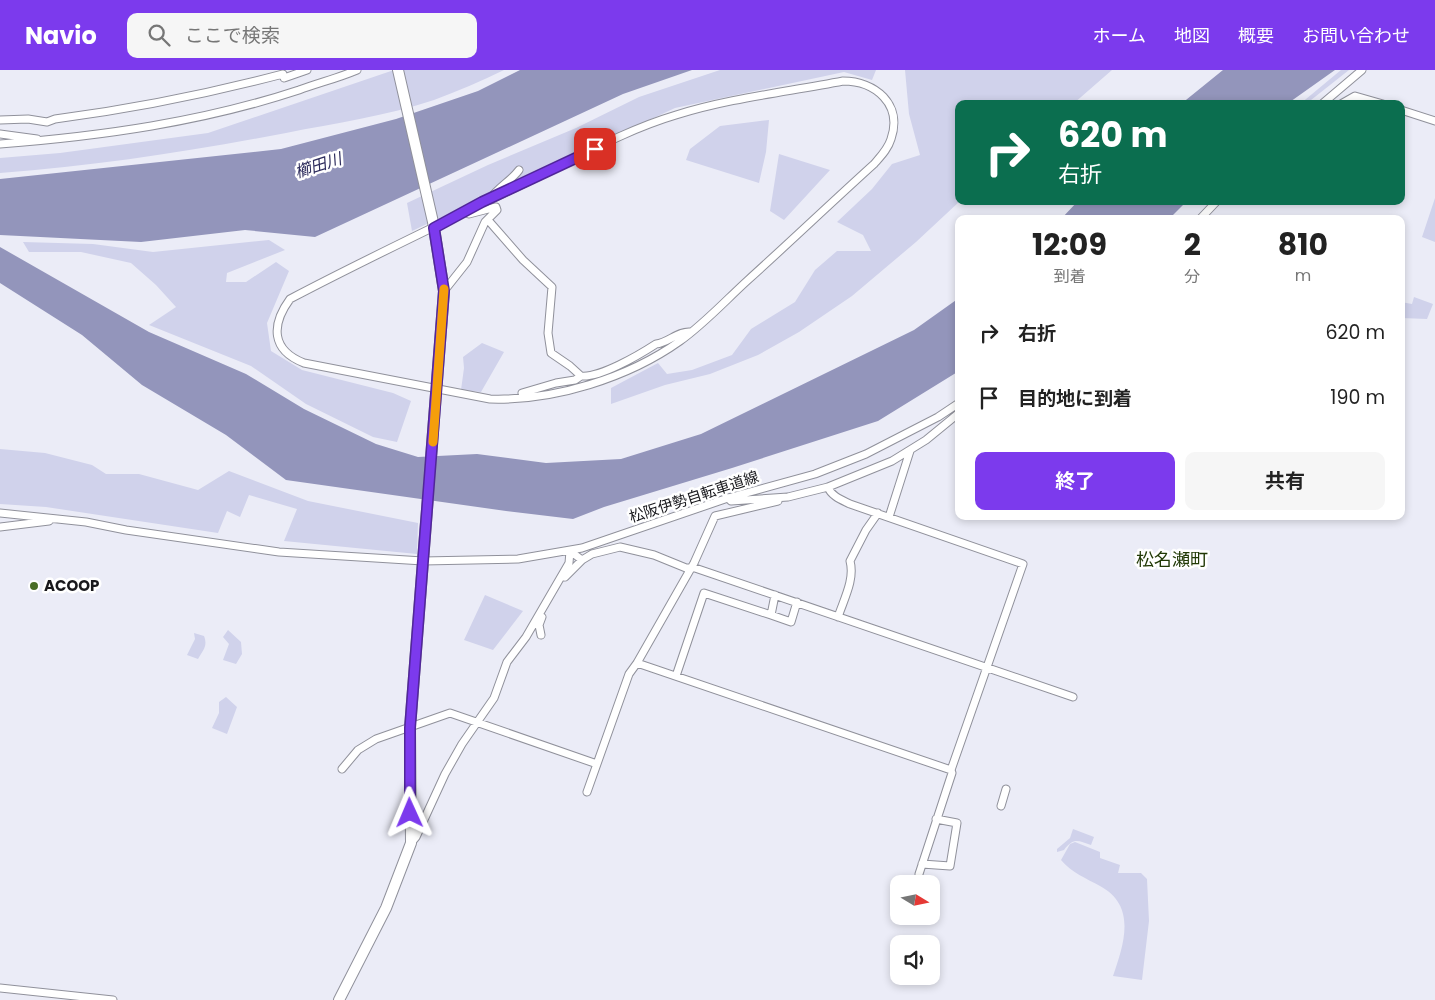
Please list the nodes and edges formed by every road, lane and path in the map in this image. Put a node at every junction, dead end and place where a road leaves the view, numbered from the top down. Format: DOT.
graph roads {
  1 [pos="307,70"];
  2 [pos="357,70"];
  3 [pos="398,70"];
  4 [pos="1362,70"];
  5 [pos="1327,100"];
  6 [pos="1348,100"];
  7 [pos="1369,100"];
  8 [pos="1405,111"];
  9 [pos="0,120"];
  10 [pos="1435,121"];
  11 [pos="0,134"];
  12 [pos="44,141"];
  13 [pos="0,144"];
  14 [pos="519,170"];
  15 [pos="490,199"];
  16 [pos="1213,205"];
  17 [pos="465,212"];
  18 [pos="1204,215"];
  19 [pos="488,220"];
  20 [pos="433,225"];
  21 [pos="444,291"];
  22 [pos="691,332"];
  23 [pos="581,376"];
  24 [pos="437,391"];
  25 [pos="513,398"];
  26 [pos="955,406"];
  27 [pos="955,415"];
  28 [pos="910,451"];
  29 [pos="828,487"];
  30 [pos="788,497"];
  31 [pos="728,498"];
  32 [pos="0,513"];
  33 [pos="878,513"];
  34 [pos="889,517"];
  35 [pos="62,519"];
  36 [pos="0,527"];
  37 [pos="570,551"];
  38 [pos="424,559"];
  39 [pos="582,560"];
  40 [pos="691,568"];
  41 [pos="775,596"];
  42 [pos="797,602"];
  43 [pos="543,609"];
  44 [pos="771,614"];
  45 [pos="838,617"];
  46 [pos="541,635"];
  47 [pos="637,663"];
  48 [pos="987,667"];
  49 [pos="676,676"];
  50 [pos="1074,697"];
  51 [pos="478,724"];
  52 [pos="410,728"];
  53 [pos="597,764"];
  54 [pos="342,769"];
  55 [pos="952,770"];
  56 [pos="1006,788"];
  57 [pos="587,792"];
  58 [pos="1000,806"];
  59 [pos="936,819"];
  60 [pos="411,843"];
  61 [pos="922,864"];
  62 [pos="919,874"];
  63 [pos="0,988"];
  64 [pos="112,1000"];
  65 [pos="339,1000"];
  1 -- 9 [label="street"];
  2 -- 12 [label="street"];
  3 -- 20 [label="main road"];
  4 -- 5 [label="street"];
  6 -- 7 [label="street"];
  8 -- 10 [label="street"];
  11 -- 12 [label="street"];
  12 -- 13 [label="street"];
  14 -- 15 [label="street"];
  15 -- 17 [label="street"];
  15 -- 22 [label="street"];
  16 -- 18 [label="street"];
  17 -- 19 [label="street"];
  17 -- 20 [label="street"];
  19 -- 21 [label="street"];
  19 -- 23 [label="street"];
  20 -- 21 [label="main road"];
  20 -- 24 [label="street"];
  21 -- 24 [label="main road"];
  22 -- 23 [label="street"];
  22 -- 25 [label="street"];
  23 -- 25 [label="street"];
  24 -- 25 [label="street"];
  24 -- 38 [label="main road"];
  26 -- 31 [label="street, 松阪伊勢自転車道線"];
  27 -- 28 [label="street"];
  28 -- 29 [label="street"];
  28 -- 34 [label="street"];
  29 -- 30 [label="street"];
  29 -- 33 [label="street"];
  30 -- 31 [label="street"];
  30 -- 40 [label="street"];
  31 -- 37 [label="street, 松阪伊勢自転車道線"];
  32 -- 35 [label="street"];
  33 -- 34 [label="street"];
  33 -- 45 [label="street"];
  34 -- 48 [label="street"];
  35 -- 36 [label="street"];
  35 -- 38 [label="street, 松阪伊勢自転車道線"];
  37 -- 38 [label="street, 松阪伊勢自転車道線"];
  37 -- 39 [label="street"];
  37 -- 43 [label="street"];
  38 -- 52 [label="main road"];
  39 -- 40 [label="street"];
  39 -- 43 [label="street"];
  40 -- 41 [label="street"];
  40 -- 47 [label="street"];
  41 -- 42 [label="street"];
  41 -- 44 [label="street"];
  42 -- 44 [label="street"];
  42 -- 45 [label="street"];
  43 -- 46 [label="street"];
  43 -- 51 [label="street"];
  44 -- 49 [label="street"];
  45 -- 48 [label="street"];
  47 -- 49 [label="street"];
  47 -- 53 [label="street"];
  48 -- 50 [label="street"];
  48 -- 55 [label="street"];
  49 -- 55 [label="street"];
  51 -- 52 [label="street"];
  51 -- 53 [label="street"];
  51 -- 60 [label="street"];
  52 -- 54 [label="street"];
  52 -- 60 [label="main road"];
  53 -- 57 [label="street"];
  55 -- 59 [label="street"];
  56 -- 58 [label="street"];
  59 -- 61 [label="street"];
  59 -- 61 [label="street"];
  60 -- 65 [label="main road"];
  61 -- 62 [label="street"];
  63 -- 64 [label="street"];
}
